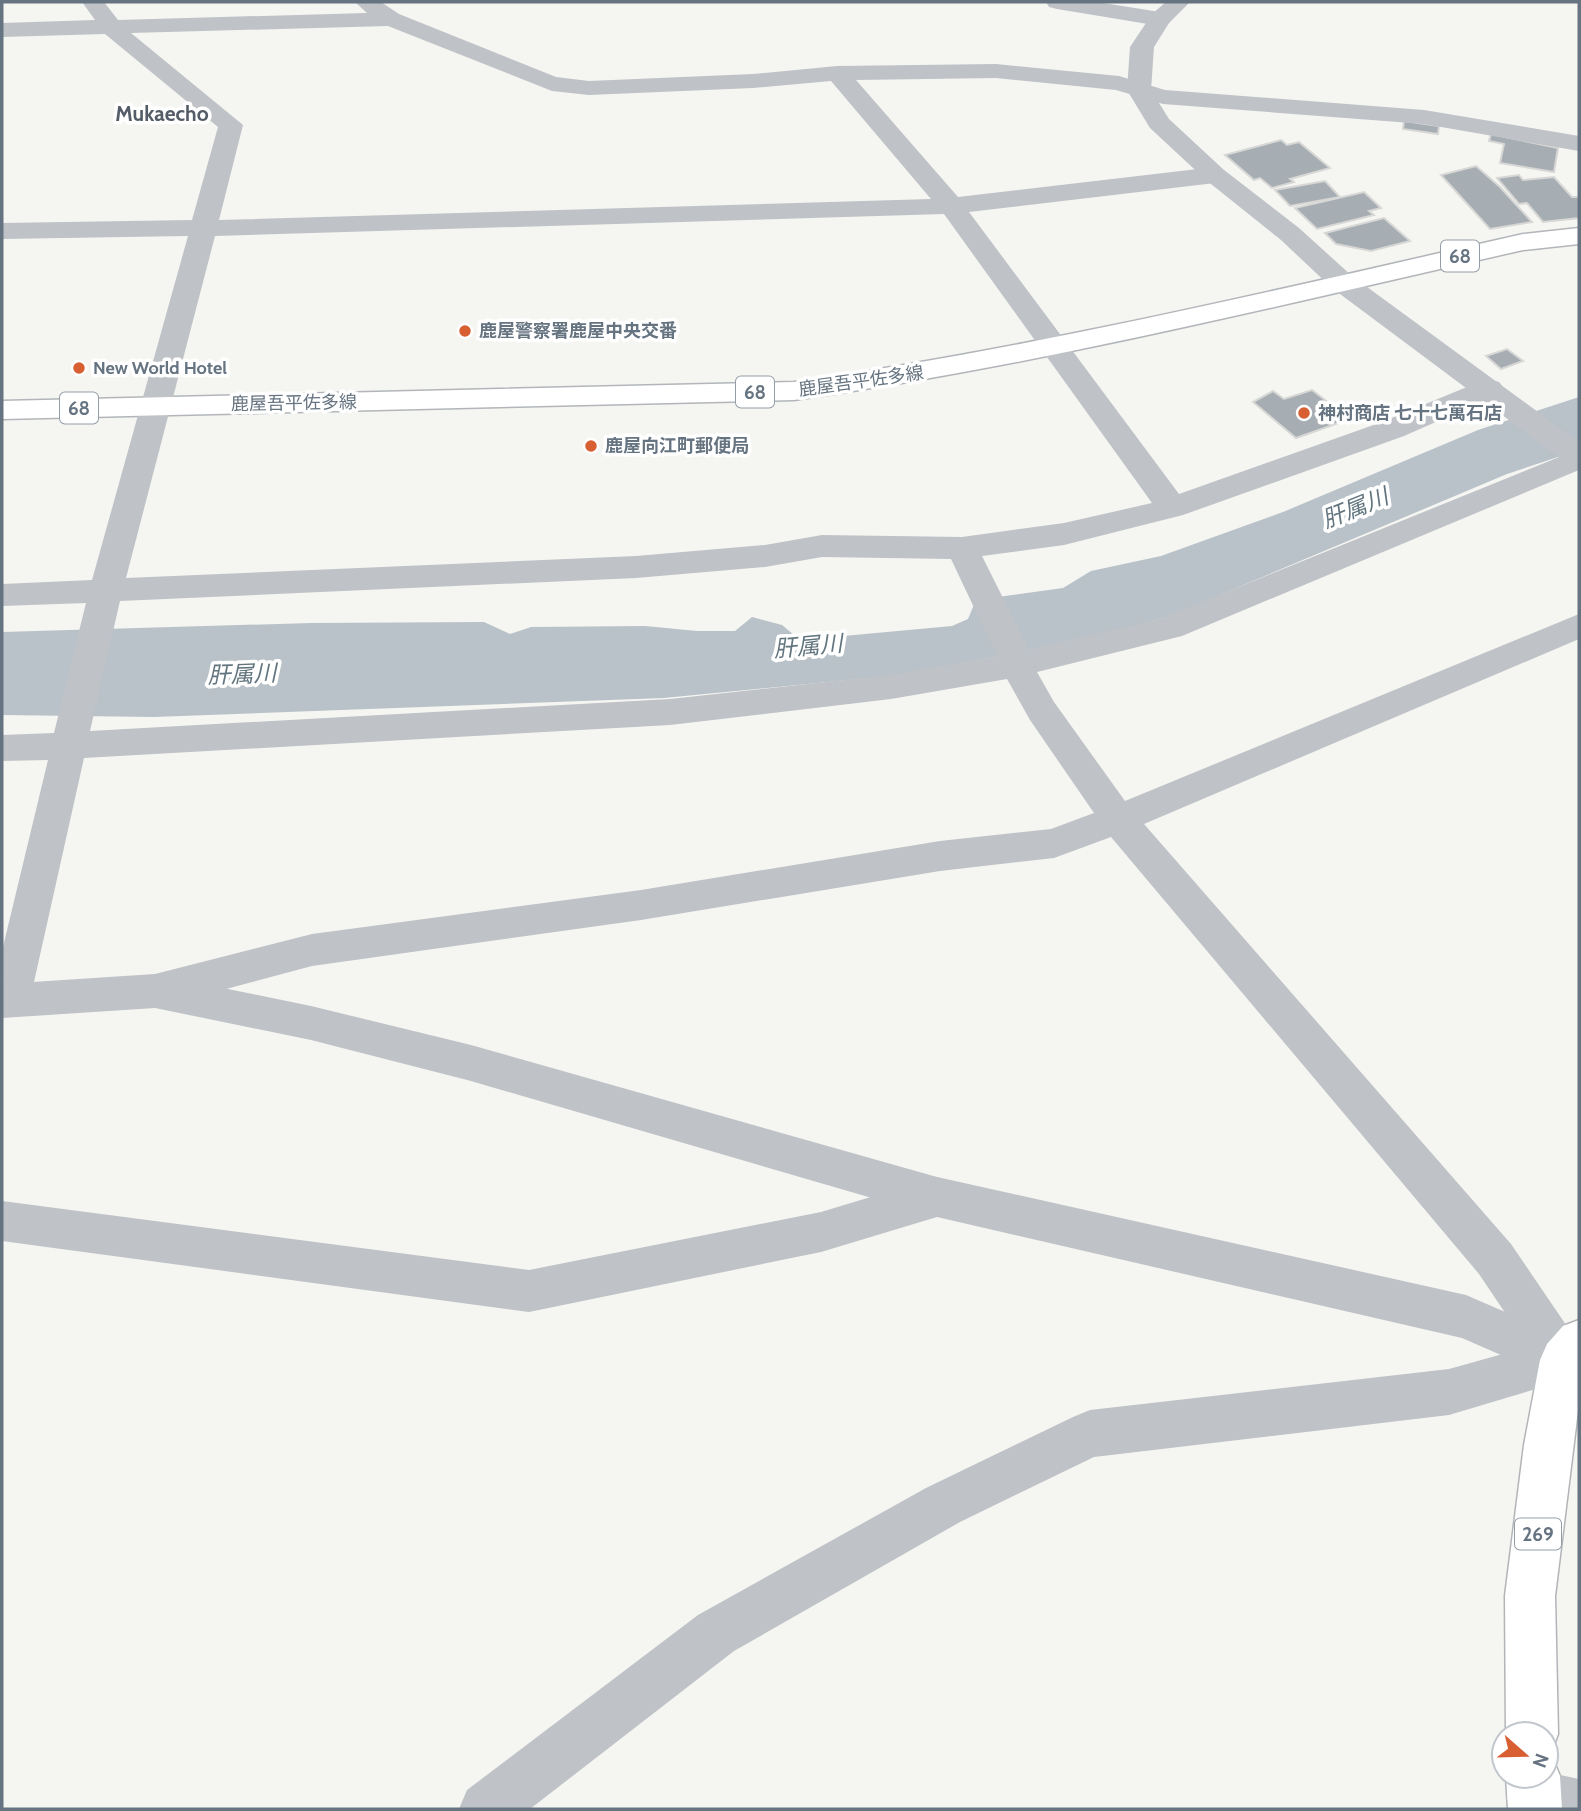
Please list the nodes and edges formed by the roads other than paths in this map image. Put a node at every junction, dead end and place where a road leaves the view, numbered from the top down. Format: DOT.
graph roads {
  1 [pos="93,2"];
  2 [pos="366,2"];
  3 [pos="1057,2"];
  4 [pos="1179,2"];
  5 [pos="391,19"];
  6 [pos="1160,19"];
  7 [pos="111,27"];
  8 [pos="2,30"];
  9 [pos="837,73"];
  10 [pos="1139,90"];
  11 [pos="1579,143"];
  12 [pos="1215,175"];
  13 [pos="951,206"];
  14 [pos="205,228"];
  15 [pos="2,231"];
  16 [pos="1579,236"];
  17 [pos="1342,282"];
  18 [pos="1055,349"];
  19 [pos="1489,388"];
  20 [pos="156,405"];
  21 [pos="2,410"];
  22 [pos="1579,458"];
  23 [pos="1172,508"];
  24 [pos="962,548"];
  25 [pos="2,595"];
  26 [pos="105,598"];
  27 [pos="1579,626"];
  28 [pos="1014,658"];
  29 [pos="71,738"];
  30 [pos="2,748"];
  31 [pos="1118,819"];
  32 [pos="155,991"];
  33 [pos="6,1000"];
  34 [pos="937,1197"];
  35 [pos="2,1221"];
  36 [pos="1571,1351"];
  37 [pos="1532,1720"];
  38 [pos="486,1809"];
  1 -- 7 [label="street"];
  2 -- 5 [label="street"];
  3 -- 6 [label="street"];
  4 -- 6 [label="street"];
  5 -- 7 [label="street"];
  5 -- 9 [label="street"];
  6 -- 10 [label="street"];
  7 -- 8 [label="street"];
  7 -- 14 [label="street"];
  9 -- 10 [label="street"];
  9 -- 13 [label="street"];
  10 -- 11 [label="street"];
  10 -- 12 [label="street"];
  12 -- 13 [label="street"];
  12 -- 17 [label="street"];
  13 -- 14 [label="street"];
  13 -- 18 [label="street"];
  14 -- 15 [label="street"];
  14 -- 20 [label="street"];
  16 -- 17 [label="main road, 鹿屋吾平佐多線 / 68"];
  17 -- 18 [label="main road, 鹿屋吾平佐多線 / 68"];
  17 -- 19 [label="street"];
  18 -- 20 [label="main road, 鹿屋吾平佐多線 / 68"];
  18 -- 23 [label="street"];
  19 -- 22 [label="street"];
  19 -- 23 [label="street"];
  20 -- 21 [label="main road, 鹿屋吾平佐多線 / 68"];
  20 -- 26 [label="street"];
  22 -- 28 [label="street"];
  23 -- 24 [label="street"];
  24 -- 26 [label="street"];
  24 -- 28 [label="street"];
  25 -- 26 [label="street"];
  26 -- 29 [label="street"];
  27 -- 31 [label="street"];
  28 -- 29 [label="street"];
  28 -- 31 [label="street"];
  29 -- 30 [label="street"];
  29 -- 33 [label="street"];
  31 -- 32 [label="street"];
  31 -- 36 [label="street"];
  32 -- 33 [label="street"];
  32 -- 34 [label="street"];
  34 -- 35 [label="street"];
  34 -- 36 [label="street"];
  36 -- 37 [label="main road, 269"];
  36 -- 38 [label="street"];
}
